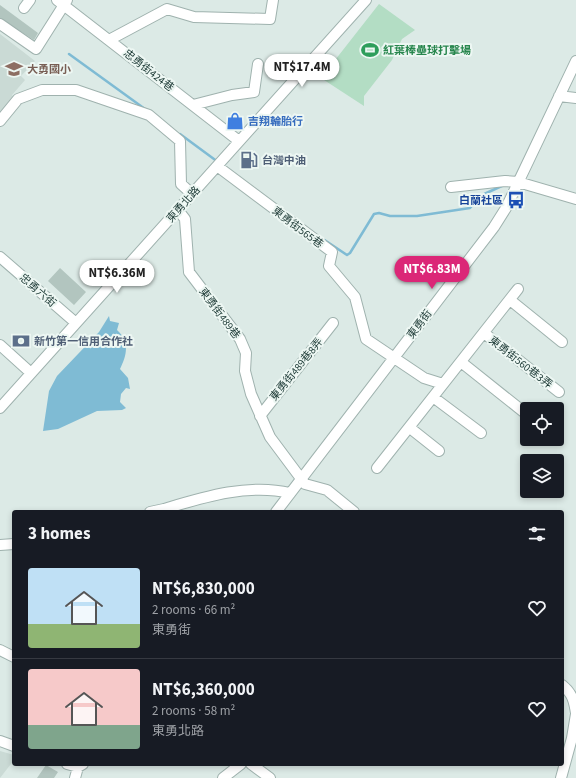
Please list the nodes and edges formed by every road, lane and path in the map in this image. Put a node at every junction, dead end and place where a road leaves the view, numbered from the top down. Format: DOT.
graph roads {
  1 [pos="273,0"];
  2 [pos="366,0"];
  3 [pos="62,2"];
  4 [pos="0,24"];
  5 [pos="109,40"];
  6 [pos="576,61"];
  7 [pos="258,64"];
  8 [pos="559,96"];
  9 [pos="576,98"];
  10 [pos="193,104"];
  11 [pos="0,121"];
  12 [pos="239,141"];
  13 [pos="220,163"];
  14 [pos="518,182"];
  15 [pos="451,187"];
  16 [pos="192,194"];
  17 [pos="576,199"];
  18 [pos="178,210"];
  19 [pos="0,257"];
  20 [pos="518,289"];
  21 [pos="510,300"];
  22 [pos="76,323"];
  23 [pos="333,323"];
  24 [pos="484,333"];
  25 [pos="562,342"];
  26 [pos="0,345"];
  27 [pos="394,358"];
  28 [pos="461,362"];
  29 [pos="31,373"];
  30 [pos="443,384"];
  31 [pos="559,392"];
  32 [pos="433,397"];
  33 [pos="0,408"];
  34 [pos="520,409"];
  35 [pos="260,416"];
  36 [pos="410,428"];
  37 [pos="481,433"];
  38 [pos="439,451"];
  39 [pos="377,468"];
  40 [pos="301,478"];
  41 [pos="290,493"];
  42 [pos="165,510"];
  43 [pos="277,510"];
  44 [pos="352,510"];
  45 [pos="12,544"];
  46 [pos="0,545"];
  47 [pos="0,650"];
  48 [pos="12,656"];
  49 [pos="569,687"];
  50 [pos="576,713"];
  51 [pos="0,741"];
  52 [pos="12,745"];
  53 [pos="81,766"];
  54 [pos="238,766"];
  55 [pos="254,766"];
  56 [pos="75,778"];
  57 [pos="79,778"];
  58 [pos="222,778"];
  59 [pos="270,778"];
  60 [pos="561,778"];
  1 -- 5 [label="street"];
  2 -- 12 [label="street, 東勇北路"];
  3 -- 4 [label="street"];
  3 -- 5 [label="street, 忠勇街424巷"];
  5 -- 10 [label="street, 忠勇街424巷"];
  6 -- 8 [label="street, 東勇街"];
  7 -- 10 [label="street"];
  8 -- 9 [label="street"];
  8 -- 14 [label="street, 東勇街"];
  10 -- 12 [label="street, 忠勇街424巷"];
  11 -- 16 [label="street"];
  12 -- 13 [label="street, 東勇北路"];
  13 -- 16 [label="street, 東勇北路"];
  13 -- 27 [label="street, 東勇街565巷"];
  14 -- 15 [label="street"];
  14 -- 17 [label="street"];
  14 -- 27 [label="street, 東勇街"];
  16 -- 18 [label="street, 東勇北路"];
  18 -- 22 [label="street, 東勇北路"];
  18 -- 35 [label="street, 東勇街489巷"];
  19 -- 22 [label="street, 忠勇六街"];
  20 -- 21 [label="street"];
  21 -- 24 [label="street"];
  21 -- 25 [label="street"];
  22 -- 29 [label="street, 東勇北路"];
  23 -- 35 [label="street, 東勇街489巷8弄"];
  24 -- 28 [label="street"];
  24 -- 31 [label="street, 東勇街560巷3弄"];
  26 -- 29 [label="street"];
  27 -- 30 [label="street"];
  27 -- 40 [label="street, 東勇街"];
  28 -- 30 [label="street"];
  28 -- 34 [label="street"];
  29 -- 33 [label="street, 東勇北路"];
  30 -- 32 [label="street"];
  32 -- 36 [label="street"];
  32 -- 37 [label="street"];
  35 -- 40 [label="street, 東勇街489巷"];
  36 -- 38 [label="street"];
  36 -- 39 [label="street"];
  40 -- 41 [label="street, 東勇街"];
  40 -- 44 [label="street"];
  41 -- 42 [label="street"];
  41 -- 43 [label="street, 東勇街"];
  45 -- 46 [label="street"];
  47 -- 48 [label="street"];
  49 -- 50 [label="street"];
  50 -- 60 [label="street"];
  51 -- 52 [label="street"];
  53 -- 56 [label="street"];
  53 -- 57 [label="street"];
  54 -- 58 [label="street"];
  55 -- 59 [label="street"];
}
